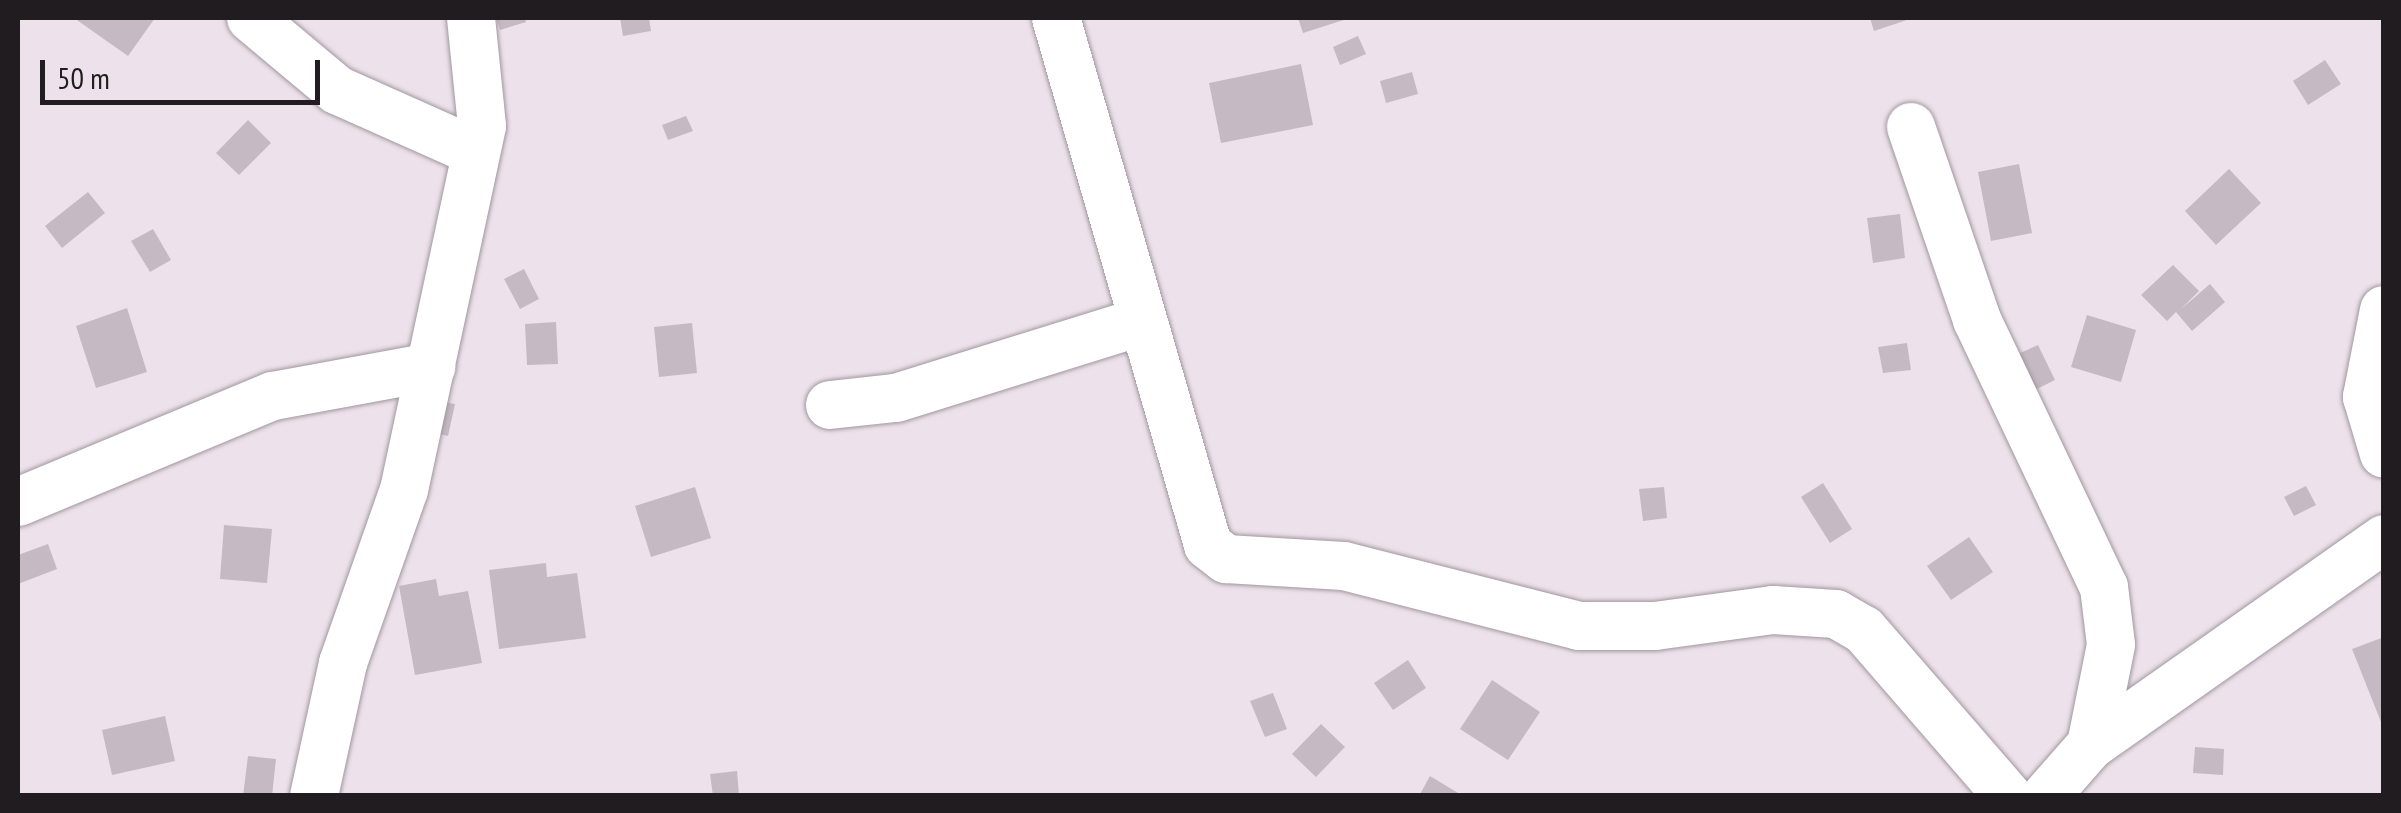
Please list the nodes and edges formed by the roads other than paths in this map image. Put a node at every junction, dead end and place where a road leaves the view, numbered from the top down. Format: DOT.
graph roads {
  1 [pos="251,18"];
  2 [pos="471,18"];
  3 [pos="1056,18"];
  4 [pos="1911,127"];
  5 [pos="472,150"];
  6 [pos="2384,310"];
  7 [pos="1140,322"];
  8 [pos="431,368"];
  9 [pos="830,405"];
  10 [pos="2384,454"];
  11 [pos="18,502"];
  12 [pos="2384,539"];
  13 [pos="2091,745"];
  14 [pos="314,796"];
  15 [pos="2008,796"];
  16 [pos="2046,796"];
  1 -- 5 [label="street"];
  2 -- 5 [label="street"];
  3 -- 7 [label="street"];
  4 -- 13 [label="street"];
  5 -- 8 [label="street"];
  6 -- 10 [label="street"];
  7 -- 9 [label="street"];
  7 -- 15 [label="street"];
  8 -- 11 [label="street"];
  8 -- 14 [label="street"];
  12 -- 13 [label="street"];
  13 -- 16 [label="street"];
}
